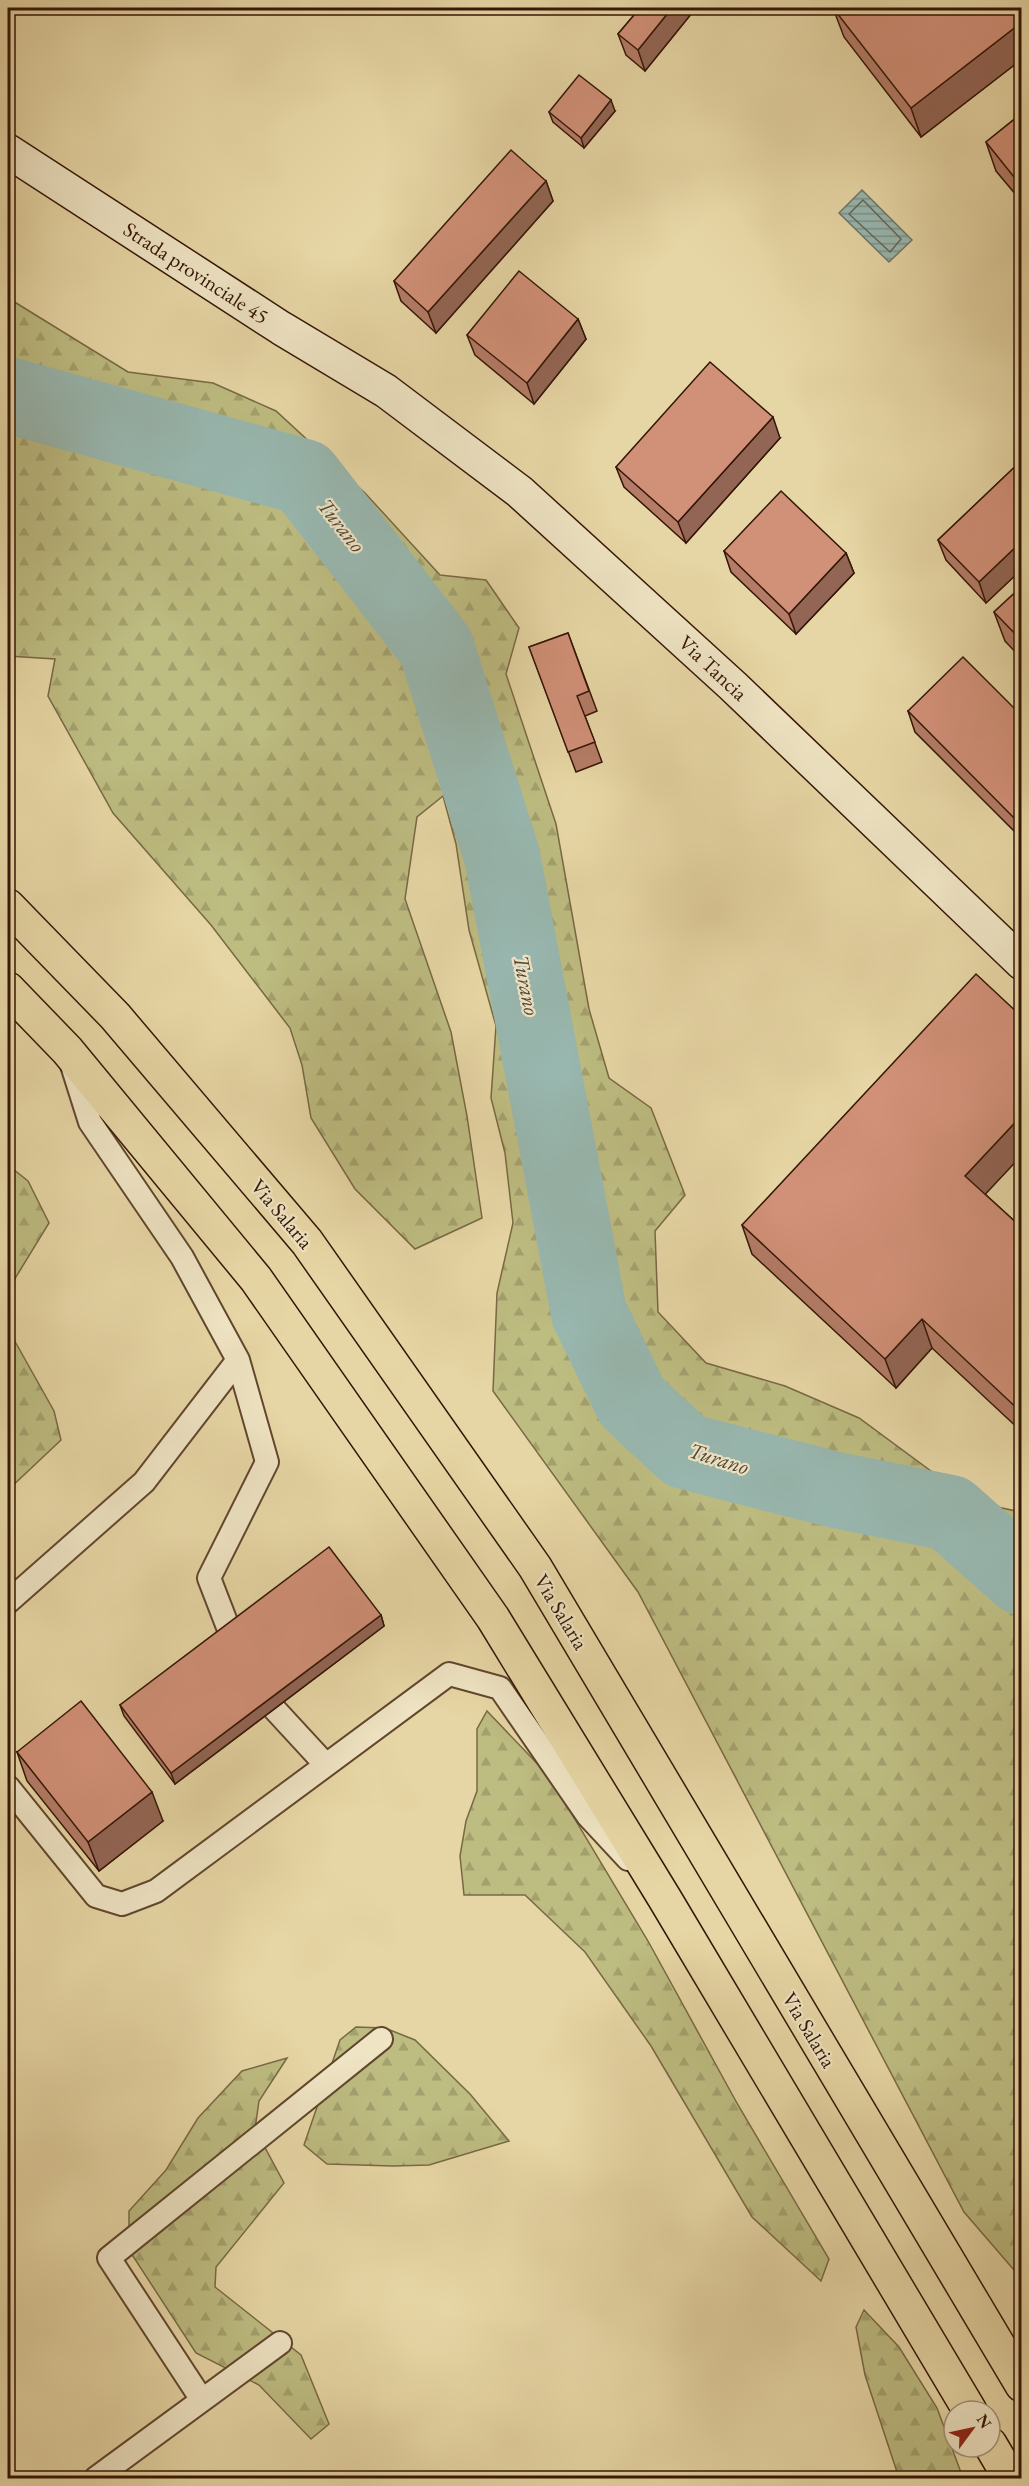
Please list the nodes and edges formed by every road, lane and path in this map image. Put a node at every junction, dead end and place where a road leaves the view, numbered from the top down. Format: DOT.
graph roads {
  1 [pos="8,151"];
  2 [pos="386,392"];
  3 [pos="8,906"];
  4 [pos="1022,963"];
  5 [pos="8,989"];
  6 [pos="67,1050"];
  7 [pos="238,1360"];
  8 [pos="8,1602"];
  9 [pos="326,1765"];
  10 [pos="8,1787"];
  11 [pos="665,1899"];
  12 [pos="381,2039"];
  13 [pos="280,2343"];
  14 [pos="1022,2385"];
  15 [pos="963,2399"];
  16 [pos="201,2400"];
  17 [pos="999,2459"];
  18 [pos="96,2478"];
  19 [pos="1010,2478"];
  1 -- 2 [label="main road, Strada provinciale 45"];
  2 -- 4 [label="main road, Via Tancia"];
  3 -- 14 [label="highway, Via Salaria"];
  5 -- 6 [label="highway"];
  6 -- 7 [label="lane"];
  6 -- 11 [label="highway"];
  7 -- 8 [label="lane"];
  7 -- 9 [label="lane"];
  9 -- 10 [label="lane"];
  9 -- 11 [label="lane"];
  11 -- 15 [label="highway"];
  12 -- 16 [label="lane"];
  13 -- 16 [label="lane"];
  16 -- 18 [label="lane"];
  17 -- 19 [label="highway"];
}
